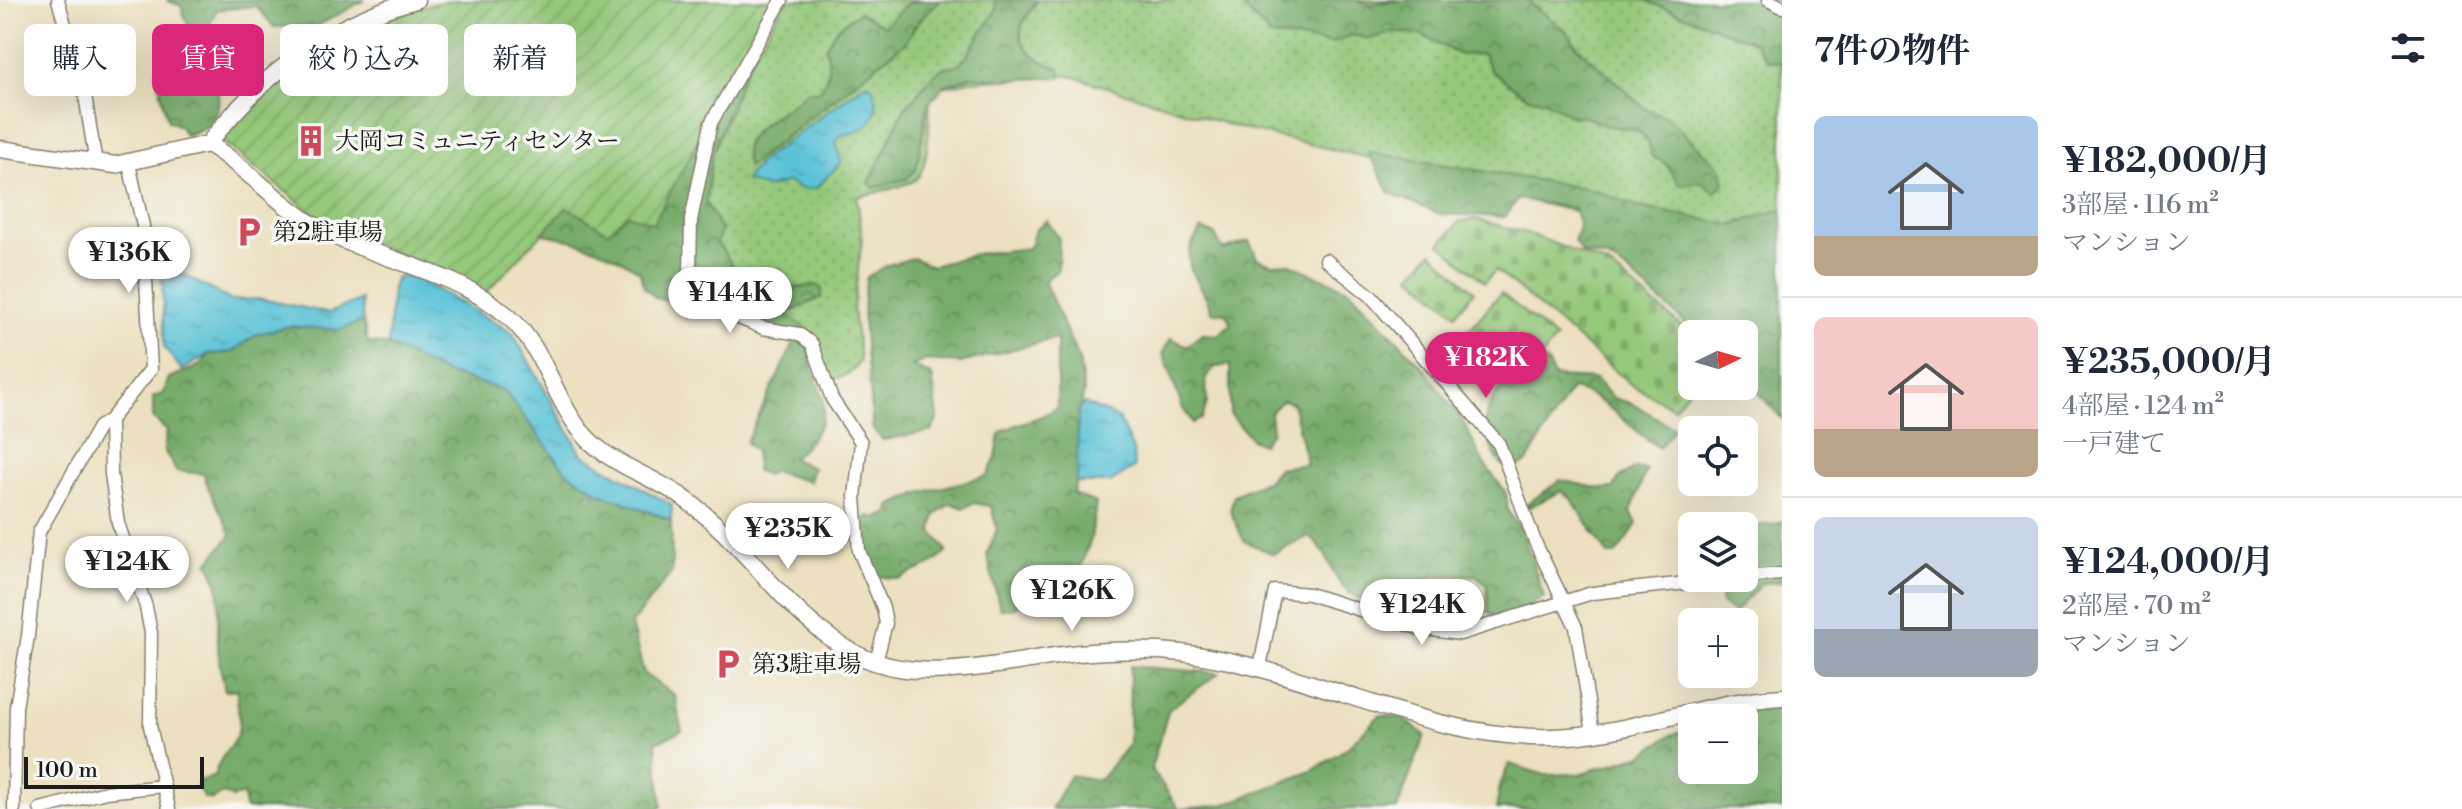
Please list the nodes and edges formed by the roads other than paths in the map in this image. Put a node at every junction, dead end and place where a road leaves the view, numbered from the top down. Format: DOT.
graph roads {
  1 [pos="58,0"];
  2 [pos="416,0"];
  3 [pos="782,0"];
  4 [pos="1768,0"];
  5 [pos="1782,7"];
  6 [pos="208,144"];
  7 [pos="0,149"];
  8 [pos="96,164"];
  9 [pos="129,164"];
  10 [pos="1326,260"];
  11 [pos="110,420"];
  12 [pos="1782,574"];
  13 [pos="1758,576"];
  14 [pos="1678,584"];
  15 [pos="1564,600"];
  16 [pos="876,662"];
  17 [pos="1260,667"];
  18 [pos="1782,697"];
  19 [pos="1593,733"];
  20 [pos="163,786"];
  21 [pos="14,809"];
  22 [pos="40,809"];
  23 [pos="169,809"];
  1 -- 8 [label="street"];
  2 -- 6 [label="street"];
  3 -- 16 [label="street"];
  4 -- 5 [label="street"];
  6 -- 9 [label="street"];
  6 -- 16 [label="street"];
  7 -- 8 [label="street"];
  8 -- 9 [label="street"];
  9 -- 11 [label="street"];
  10 -- 15 [label="street"];
  11 -- 20 [label="street"];
  11 -- 21 [label="street"];
  12 -- 13 [label="street"];
  14 -- 15 [label="street"];
  15 -- 17 [label="street"];
  15 -- 19 [label="street"];
  16 -- 17 [label="street"];
  17 -- 19 [label="street"];
  18 -- 19 [label="street"];
  20 -- 22 [label="street"];
  20 -- 23 [label="street"];
}
